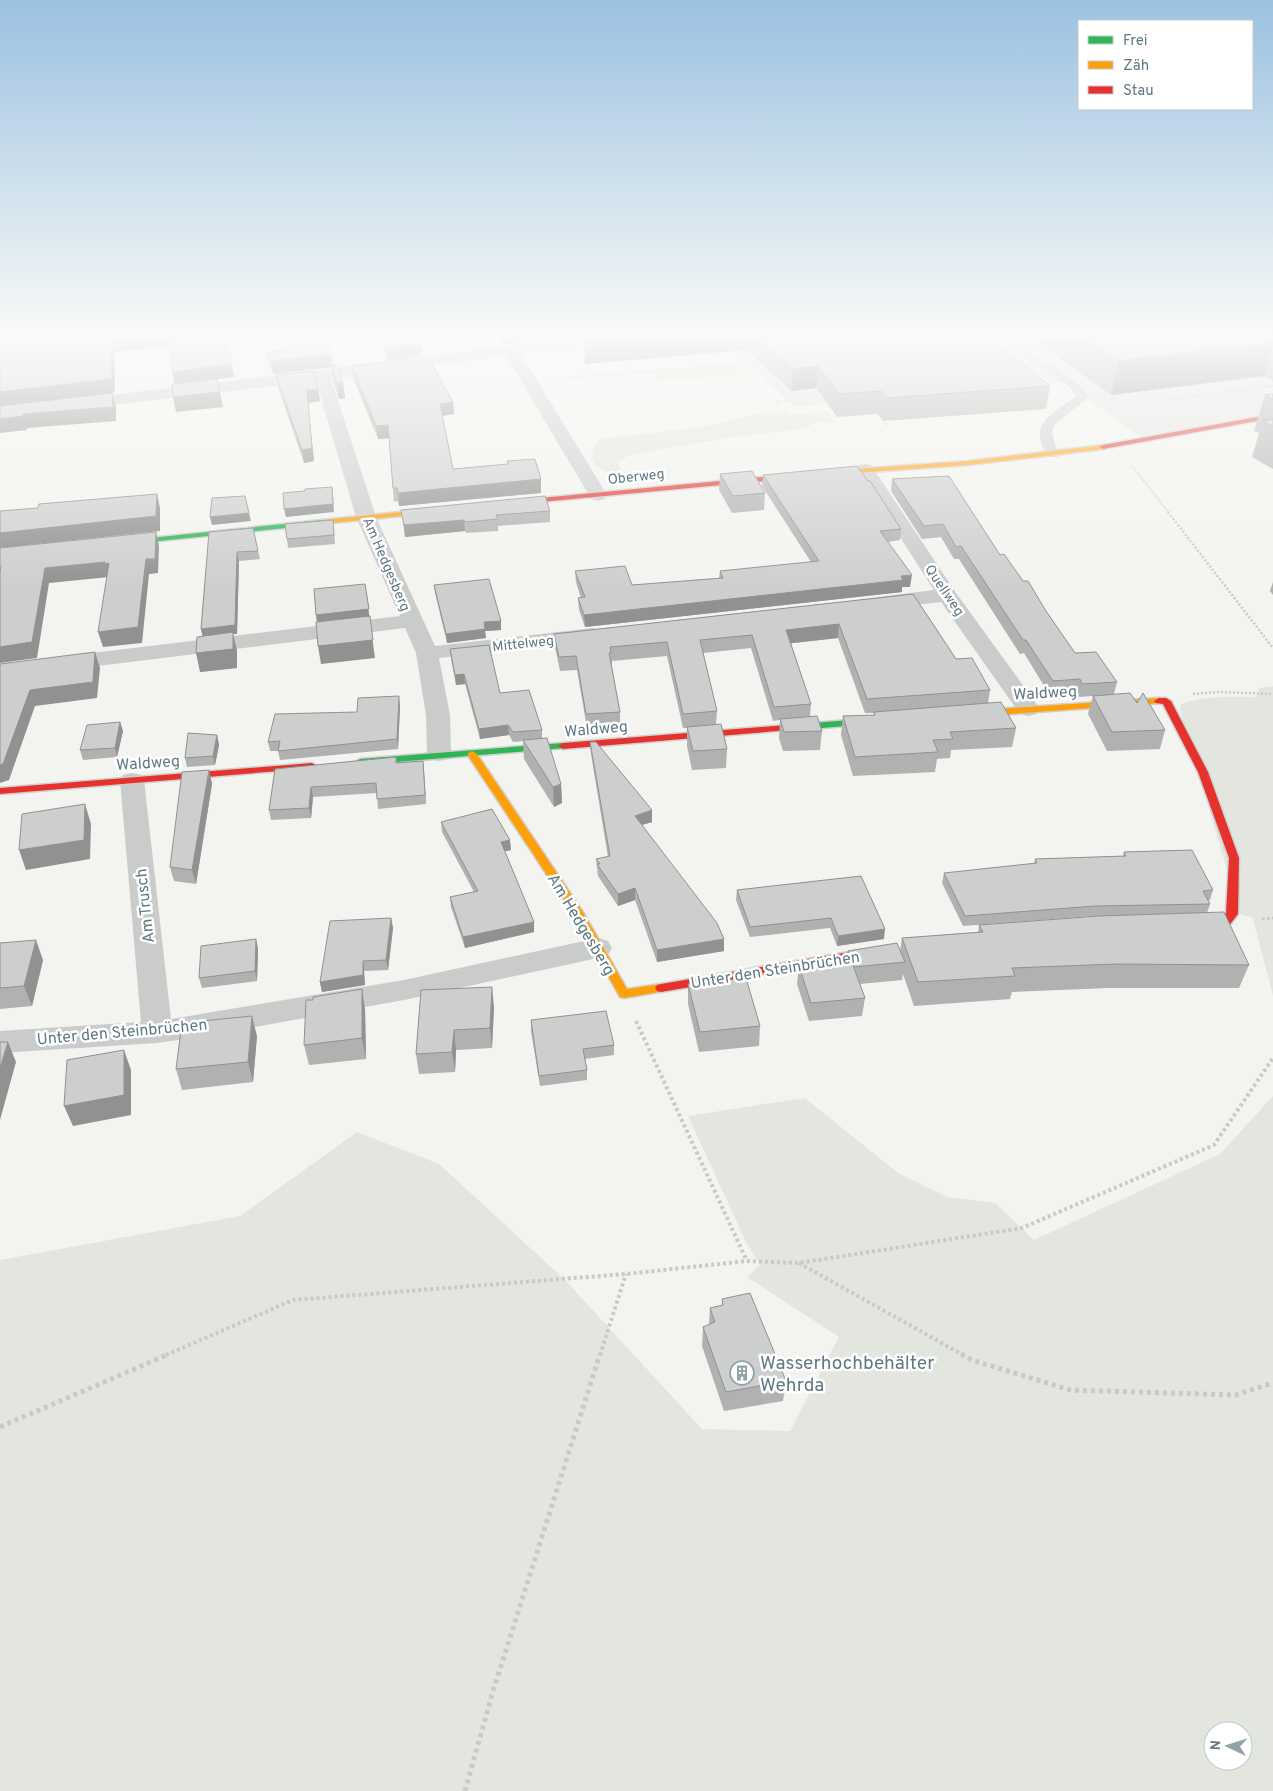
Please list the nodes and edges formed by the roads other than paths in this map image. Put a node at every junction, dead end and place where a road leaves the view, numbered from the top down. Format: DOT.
graph roads {
  1 [pos="336,422"];
  2 [pos="554,422"];
  3 [pos="1050,422"];
  4 [pos="1244,422"];
  5 [pos="1054,454"];
  6 [pos="865,469"];
  7 [pos="598,495"];
  8 [pos="502,504"];
  9 [pos="453,509"];
  10 [pos="366,517"];
  11 [pos="109,544"];
  12 [pos="947,595"];
  13 [pos="859,605"];
  14 [pos="412,622"];
  15 [pos="614,632"];
  16 [pos="428,653"];
  17 [pos="0,670"];
  18 [pos="1028,709"];
  19 [pos="958,714"];
  20 [pos="889,720"];
  21 [pos="439,754"];
  22 [pos="472,754"];
  23 [pos="351,763"];
  24 [pos="321,765"];
  25 [pos="132,780"];
  26 [pos="0,791"];
  27 [pos="1181,926"];
  28 [pos="598,948"];
  29 [pos="895,949"];
  30 [pos="624,994"];
  31 [pos="157,1032"];
  32 [pos="0,1042"];
  1 -- 10 [label="street, Am Hedgesberg"];
  2 -- 7 [label="street"];
  3 -- 5 [label="lane"];
  4 -- 5 [label="street, Oberweg"];
  5 -- 6 [label="street, Oberweg"];
  6 -- 7 [label="street, Oberweg"];
  6 -- 12 [label="street, Quellweg"];
  7 -- 8 [label="street, Oberweg"];
  9 -- 10 [label="street"];
  10 -- 11 [label="street"];
  10 -- 14 [label="street, Am Hedgesberg"];
  12 -- 13 [label="street"];
  12 -- 18 [label="street, Quellweg"];
  14 -- 16 [label="street, Am Hedgesberg"];
  14 -- 17 [label="street"];
  15 -- 16 [label="street, Mittelweg"];
  16 -- 21 [label="street, Am Hedgesberg"];
  18 -- 19 [label="street, Waldweg"];
  18 -- 27 [label="street, Waldweg"];
  20 -- 22 [label="street, Waldweg"];
  21 -- 22 [label="street, Waldweg"];
  21 -- 23 [label="street, Waldweg"];
  22 -- 28 [label="street, Am Hedgesberg"];
  24 -- 25 [label="street, Waldweg"];
  25 -- 26 [label="street, Waldweg"];
  25 -- 31 [label="street, Am Trusch"];
  28 -- 30 [label="street, Am Hedgesberg"];
  28 -- 31 [label="street, Unter den Steinbrüchen"];
  29 -- 30 [label="street, Unter den Steinbrüchen"];
  31 -- 32 [label="street, Unter den Steinbrüchen"];
}
